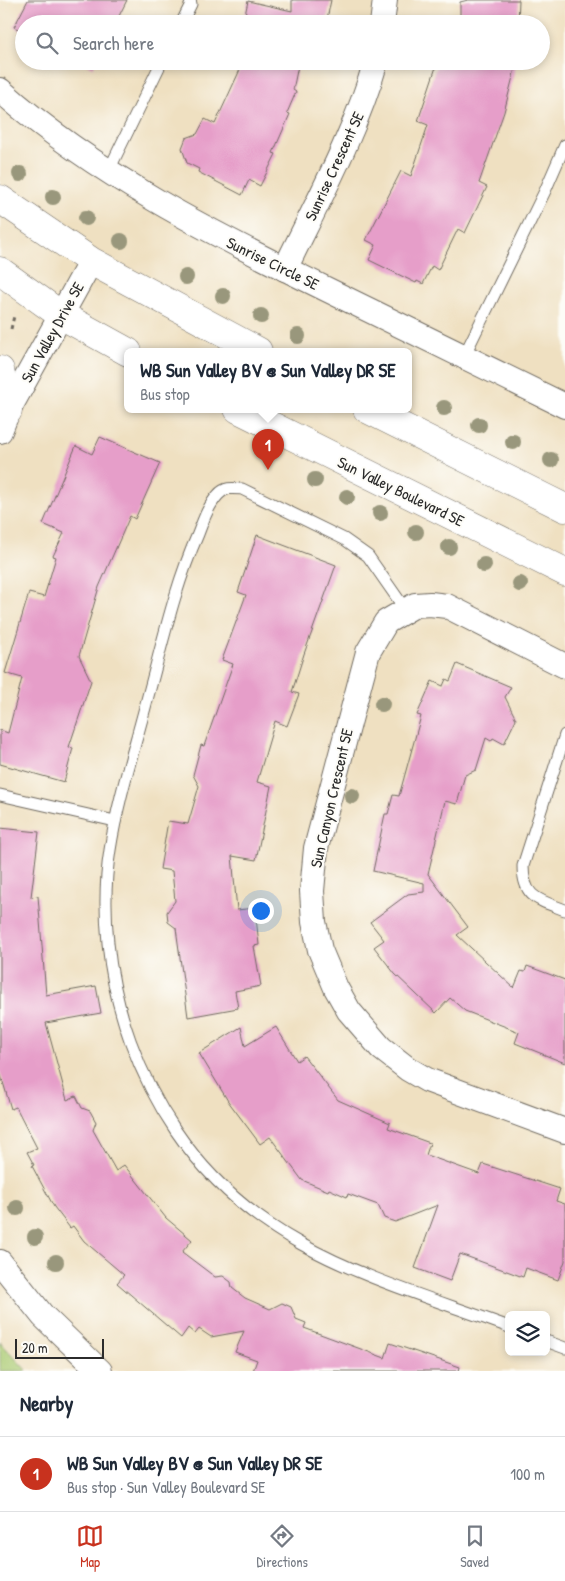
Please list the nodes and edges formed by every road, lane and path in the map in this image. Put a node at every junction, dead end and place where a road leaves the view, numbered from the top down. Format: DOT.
graph roads {
  1 [pos="190,0"];
  2 [pos="385,0"];
  3 [pos="186,15"];
  4 [pos="383,15"];
  5 [pos="158,70"];
  6 [pos="374,70"];
  7 [pos="0,90"];
  8 [pos="565,145"];
  9 [pos="108,170"];
  10 [pos="0,200"];
  11 [pos="91,261"];
  12 [pos="284,269"];
  13 [pos="0,271"];
  14 [pos="14,312"];
  15 [pos="61,315"];
  16 [pos="11,330"];
  17 [pos="252,348"];
  18 [pos="124,350"];
  19 [pos="464,356"];
  20 [pos="0,370"];
  21 [pos="565,406"];
  22 [pos="246,413"];
  23 [pos="375,413"];
  24 [pos="4,421"];
  25 [pos="565,508"];
  26 [pos="565,572"];
  27 [pos="405,609"];
  28 [pos="565,666"];
  29 [pos="565,735"];
  30 [pos="0,796"];
  31 [pos="115,821"];
  32 [pos="565,910"];
  33 [pos="565,1131"];
  34 [pos="0,1262"];
  35 [pos="505,1326"];
  36 [pos="550,1342"];
  37 [pos="565,1348"];
  38 [pos="100,1371"];
  1 -- 3 [label="lane"];
  2 -- 4 [label="street"];
  5 -- 9 [label="lane"];
  6 -- 12 [label="street, Sunrise Crescent SE"];
  7 -- 9 [label="street, Sunrise Circle SE"];
  8 -- 19 [label="lane"];
  9 -- 12 [label="street, Sunrise Circle SE"];
  10 -- 11 [label="main road"];
  11 -- 15 [label="street, Sun Valley Drive SE"];
  11 -- 17 [label="main road"];
  12 -- 19 [label="street, Sunrise Circle SE"];
  13 -- 15 [label="main road"];
  14 -- 16 [label="path"];
  15 -- 18 [label="main road"];
  15 -- 24 [label="street, Sun Valley Drive SE"];
  19 -- 21 [label="street, Sunrise Circle SE"];
  20 -- 24 [label="main road"];
  22 -- 26 [label="main road, Sun Valley Boulevard SE"];
  23 -- 25 [label="main road"];
  27 -- 28 [label="street, Sun Canyon Crescent SE"];
  27 -- 31 [label="lane"];
  27 -- 33 [label="street, Sun Canyon Crescent SE"];
  29 -- 32 [label="lane"];
  30 -- 31 [label="lane"];
  31 -- 35 [label="lane"];
  34 -- 38 [label="street"];
  36 -- 37 [label="lane"];
}
